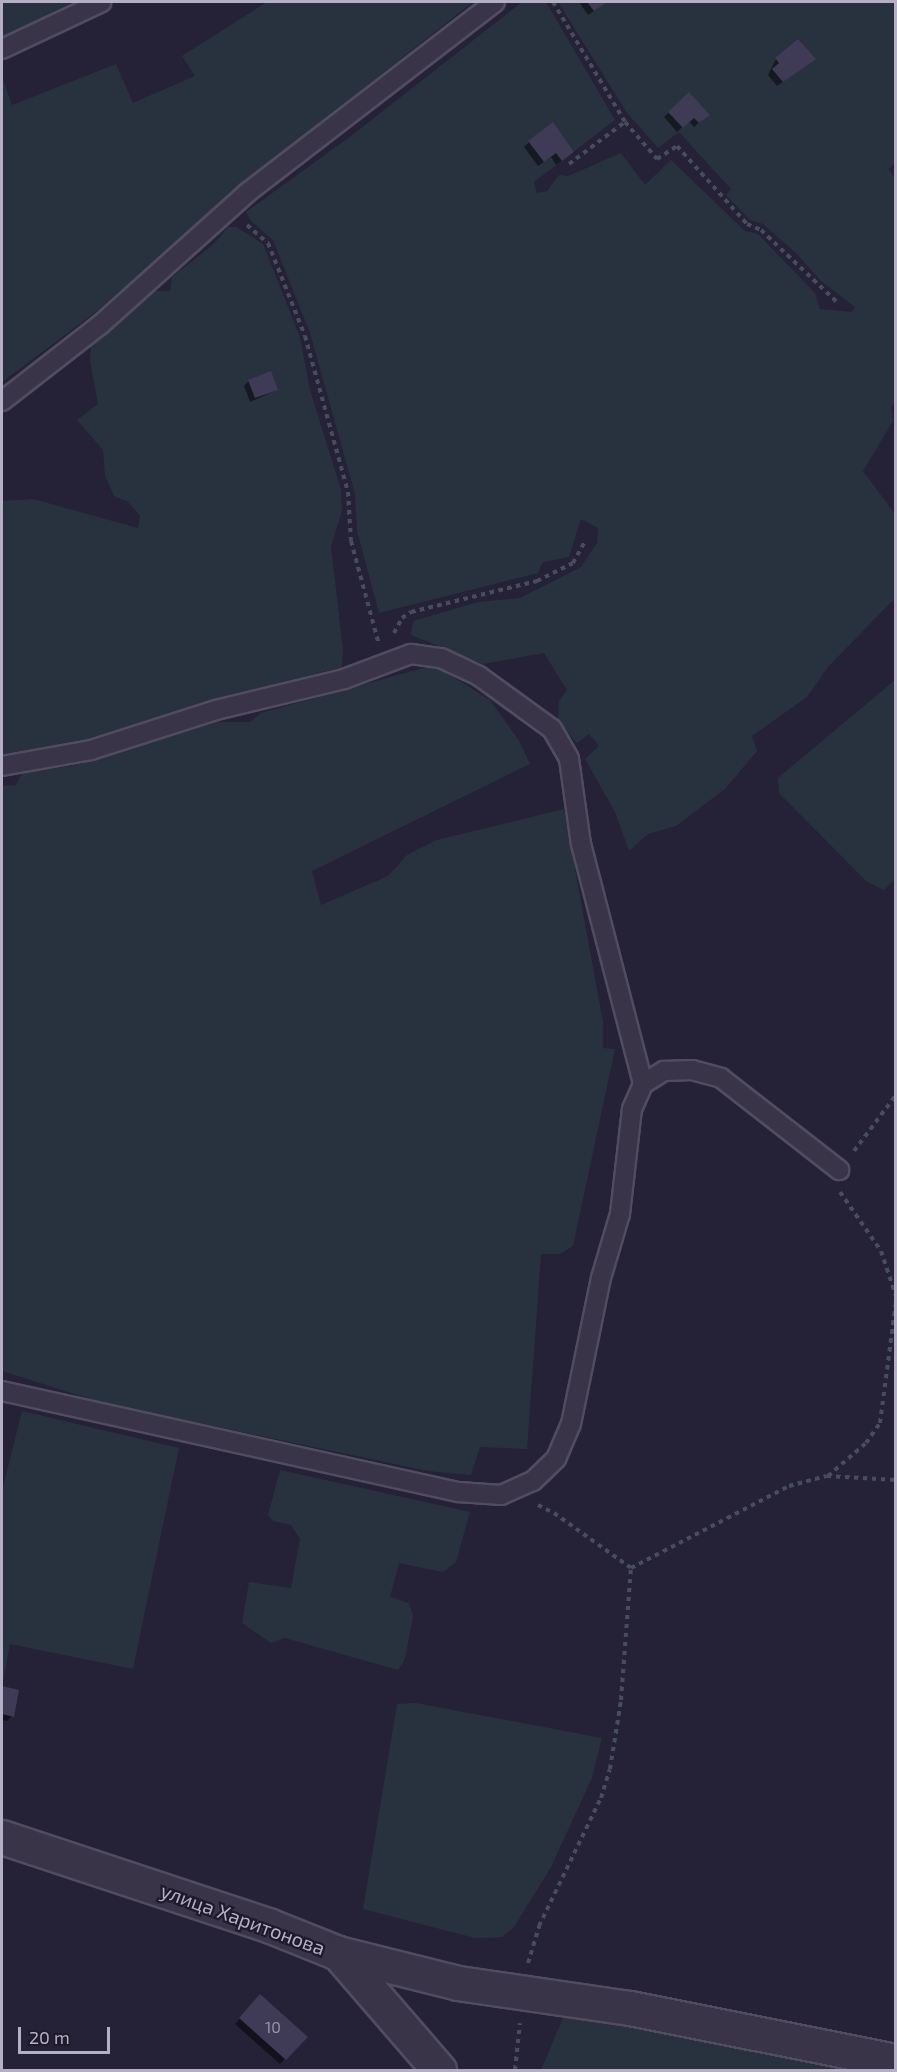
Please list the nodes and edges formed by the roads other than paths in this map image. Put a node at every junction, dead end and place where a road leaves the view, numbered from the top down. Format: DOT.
graph roads {
  1 [pos="102,2"];
  2 [pos="495,2"];
  3 [pos="2,49"];
  4 [pos="2,401"];
  5 [pos="2,766"];
  6 [pos="644,1084"];
  7 [pos="839,1170"];
  8 [pos="2,1391"];
  9 [pos="2,1837"];
  10 [pos="338,1953"];
  11 [pos="896,2061"];
  12 [pos="439,2070"];
  1 -- 3 [label="lane"];
  2 -- 4 [label="lane"];
  5 -- 6 [label="lane"];
  6 -- 7 [label="lane"];
  6 -- 8 [label="lane"];
  9 -- 10 [label="street, улица Харитонова"];
  10 -- 11 [label="street"];
  10 -- 12 [label="street, улица Харитонова"];
}
